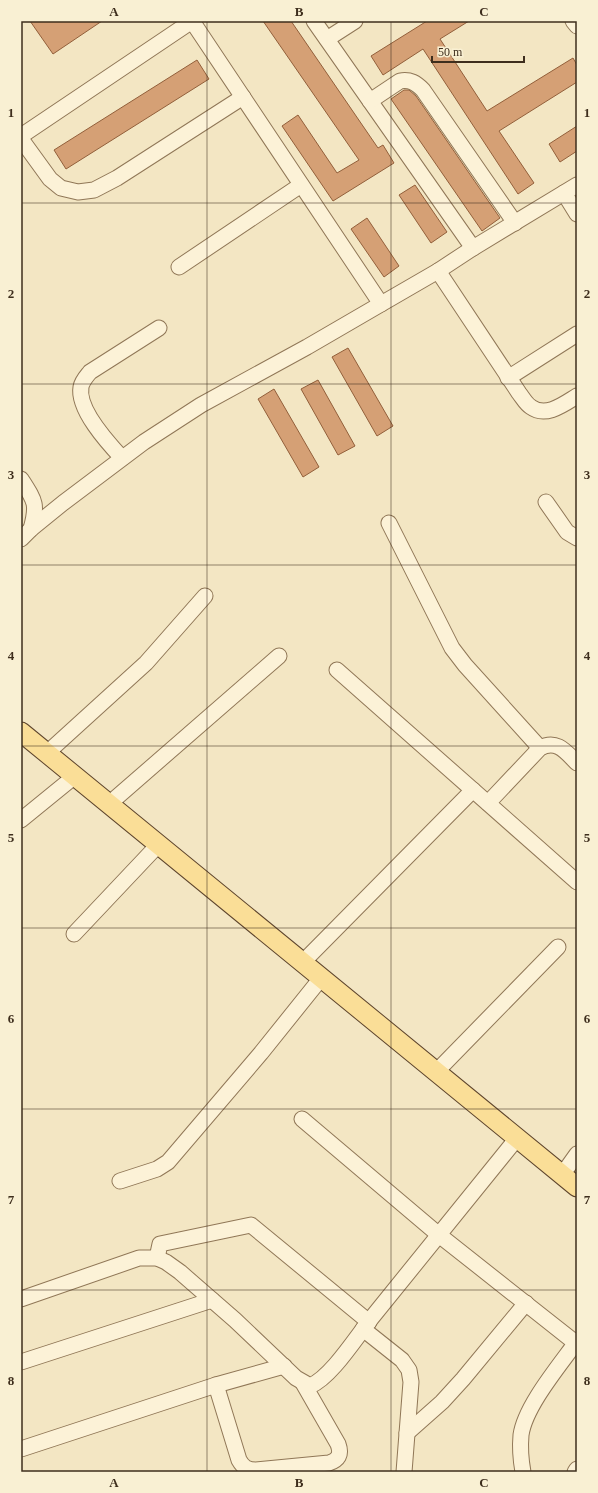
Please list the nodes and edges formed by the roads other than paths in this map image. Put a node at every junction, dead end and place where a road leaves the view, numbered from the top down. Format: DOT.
graph roads {
  1 [pos="192,21"];
  2 [pos="314,21"];
  3 [pos="355,21"];
  4 [pos="573,21"];
  5 [pos="577,26"];
  6 [pos="327,39"];
  7 [pos="242,97"];
  8 [pos="370,101"];
  9 [pos="21,136"];
  10 [pos="21,139"];
  11 [pos="301,185"];
  12 [pos="577,185"];
  13 [pos="564,193"];
  14 [pos="577,214"];
  15 [pos="515,223"];
  16 [pos="473,248"];
  17 [pos="179,267"];
  18 [pos="438,271"];
  19 [pos="381,304"];
  20 [pos="158,328"];
  21 [pos="577,334"];
  22 [pos="508,378"];
  23 [pos="577,396"];
  24 [pos="122,458"];
  25 [pos="21,479"];
  26 [pos="546,502"];
  27 [pos="389,523"];
  28 [pos="26,534"];
  29 [pos="577,538"];
  30 [pos="204,596"];
  31 [pos="279,656"];
  32 [pos="338,670"];
  33 [pos="21,732"];
  34 [pos="540,748"];
  35 [pos="47,753"];
  36 [pos="577,763"];
  37 [pos="75,776"];
  38 [pos="473,790"];
  39 [pos="488,803"];
  40 [pos="109,804"];
  41 [pos="21,820"];
  42 [pos="158,844"];
  43 [pos="577,882"];
  44 [pos="74,934"];
  45 [pos="558,948"];
  46 [pos="303,962"];
  47 [pos="322,977"];
  48 [pos="437,1071"];
  49 [pos="302,1119"];
  50 [pos="518,1137"];
  51 [pos="577,1154"];
  52 [pos="562,1175"];
  53 [pos="120,1181"];
  54 [pos="577,1187"];
  55 [pos="439,1235"];
  56 [pos="157,1258"];
  57 [pos="21,1299"];
  58 [pos="212,1300"];
  59 [pos="526,1303"];
  60 [pos="366,1325"];
  61 [pos="577,1343"];
  62 [pos="21,1362"];
  63 [pos="284,1366"];
  64 [pos="303,1383"];
  65 [pos="216,1385"];
  66 [pos="407,1433"];
  67 [pos="21,1449"];
  68 [pos="577,1469"];
  69 [pos="404,1472"];
  70 [pos="523,1472"];
  71 [pos="575,1472"];
  1 -- 7 [label="street"];
  1 -- 9 [label="street"];
  2 -- 6 [label="street"];
  3 -- 6 [label="street"];
  4 -- 5 [label="street"];
  6 -- 8 [label="street"];
  7 -- 10 [label="street"];
  7 -- 11 [label="street"];
  8 -- 15 [label="street"];
  8 -- 16 [label="street"];
  11 -- 17 [label="street"];
  11 -- 19 [label="street"];
  12 -- 13 [label="street"];
  13 -- 14 [label="street"];
  13 -- 15 [label="street"];
  15 -- 16 [label="street"];
  16 -- 18 [label="street"];
  18 -- 19 [label="street"];
  18 -- 22 [label="street"];
  19 -- 24 [label="street"];
  20 -- 24 [label="street"];
  21 -- 22 [label="street"];
  22 -- 23 [label="street"];
  24 -- 28 [label="street"];
  25 -- 28 [label="street"];
  26 -- 29 [label="street"];
  27 -- 34 [label="street"];
  30 -- 35 [label="street"];
  31 -- 40 [label="street"];
  32 -- 38 [label="street"];
  33 -- 35 [label="main road"];
  34 -- 36 [label="street"];
  34 -- 39 [label="street"];
  35 -- 37 [label="main road"];
  37 -- 40 [label="main road"];
  37 -- 41 [label="street"];
  38 -- 39 [label="street"];
  38 -- 46 [label="street"];
  39 -- 43 [label="street"];
  40 -- 42 [label="main road"];
  42 -- 44 [label="street"];
  42 -- 46 [label="main road"];
  45 -- 48 [label="street"];
  46 -- 47 [label="main road"];
  47 -- 48 [label="main road"];
  47 -- 53 [label="street"];
  48 -- 50 [label="main road"];
  49 -- 55 [label="street"];
  50 -- 52 [label="main road"];
  50 -- 55 [label="street"];
  51 -- 52 [label="street"];
  52 -- 54 [label="main road"];
  55 -- 59 [label="street"];
  55 -- 60 [label="street"];
  56 -- 57 [label="street"];
  56 -- 58 [label="street"];
  56 -- 60 [label="street"];
  58 -- 62 [label="street"];
  58 -- 63 [label="street"];
  59 -- 61 [label="street"];
  59 -- 66 [label="street"];
  60 -- 64 [label="street"];
  60 -- 66 [label="street"];
  61 -- 70 [label="street"];
  63 -- 64 [label="street"];
  63 -- 65 [label="street"];
  64 -- 65 [label="street"];
  65 -- 67 [label="street"];
  66 -- 69 [label="street"];
  68 -- 71 [label="street"];
}
